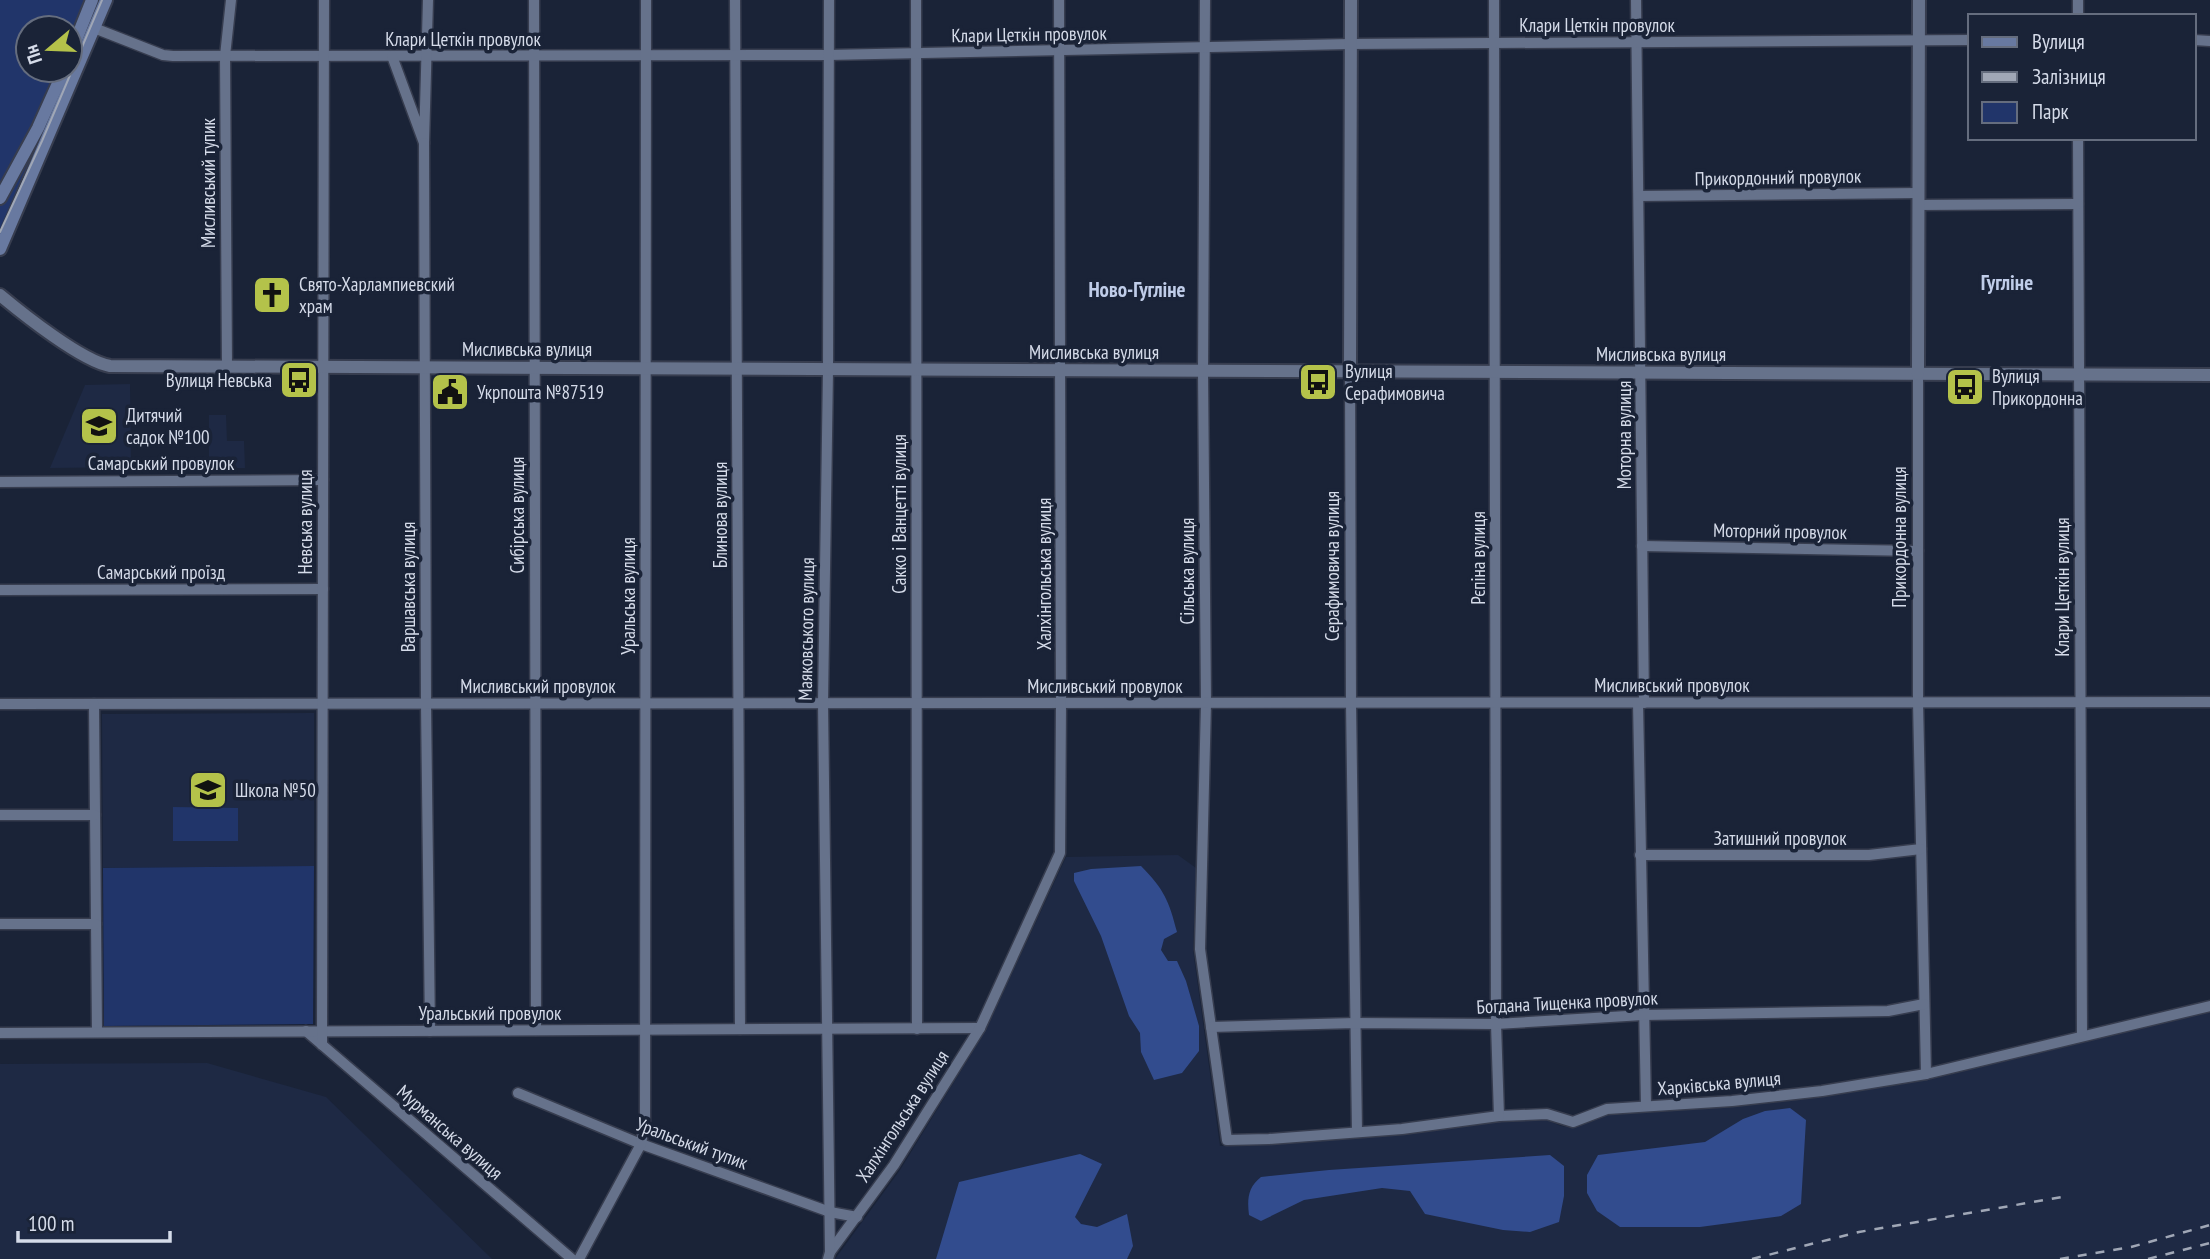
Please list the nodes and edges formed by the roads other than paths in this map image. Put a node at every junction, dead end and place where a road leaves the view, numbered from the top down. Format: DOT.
graph roads {
  1 [pos="92,0"];
  2 [pos="106,0"];
  3 [pos="231,0"];
  4 [pos="324,0"];
  5 [pos="428,0"];
  6 [pos="534,0"];
  7 [pos="646,0"];
  8 [pos="735,0"];
  9 [pos="829,0"];
  10 [pos="916,0"];
  11 [pos="1059,0"];
  12 [pos="1205,0"];
  13 [pos="1351,0"];
  14 [pos="1494,0"];
  15 [pos="1636,0"];
  16 [pos="1919,0"];
  17 [pos="84,20"];
  18 [pos="94,28"];
  19 [pos="1919,40"];
  20 [pos="1968,40"];
  21 [pos="1636,42"];
  22 [pos="1494,43"];
  23 [pos="1350,44"];
  24 [pos="1205,47"];
  25 [pos="1059,51"];
  26 [pos="915,54"];
  27 [pos="734,55"];
  28 [pos="828,55"];
  29 [pos="225,56"];
  30 [pos="323,56"];
  31 [pos="392,56"];
  32 [pos="646,56"];
  33 [pos="428,57"];
  34 [pos="534,57"];
  35 [pos="58,84"];
  36 [pos="2078,140"];
  37 [pos="424,143"];
  38 [pos="1,196"];
  39 [pos="1639,196"];
  40 [pos="1919,199"];
  41 [pos="20,204"];
  42 [pos="2078,204"];
  43 [pos="0,249"];
  44 [pos="0,295"];
  45 [pos="227,367"];
  46 [pos="323,367"];
  47 [pos="425,368"];
  48 [pos="534,368"];
  49 [pos="646,369"];
  50 [pos="736,369"];
  51 [pos="828,370"];
  52 [pos="916,370"];
  53 [pos="1061,371"];
  54 [pos="1203,372"];
  55 [pos="1350,372"];
  56 [pos="1495,373"];
  57 [pos="1641,373"];
  58 [pos="1918,374"];
  59 [pos="2079,375"];
  60 [pos="2210,375"];
  61 [pos="323,480"];
  62 [pos="0,482"];
  63 [pos="1642,546"];
  64 [pos="1918,551"];
  65 [pos="323,589"];
  66 [pos="0,590"];
  67 [pos="1917,702"];
  68 [pos="2080,702"];
  69 [pos="2210,702"];
  70 [pos="823,703"];
  71 [pos="916,703"];
  72 [pos="1062,703"];
  73 [pos="1206,703"];
  74 [pos="1351,703"];
  75 [pos="1496,703"];
  76 [pos="1641,703"];
  77 [pos="94,704"];
  78 [pos="322,704"];
  79 [pos="426,704"];
  80 [pos="536,704"];
  81 [pos="645,704"];
  82 [pos="738,704"];
  83 [pos="0,705"];
  84 [pos="0,815"];
  85 [pos="95,815"];
  86 [pos="1921,849"];
  87 [pos="1640,855"];
  88 [pos="0,924"];
  89 [pos="96,924"];
  90 [pos="1924,1004"];
  91 [pos="2210,1006"];
  92 [pos="1643,1015"];
  93 [pos="1355,1023"];
  94 [pos="1496,1024"];
  95 [pos="1211,1027"];
  96 [pos="980,1028"];
  97 [pos="827,1029"];
  98 [pos="917,1029"];
  99 [pos="536,1030"];
  100 [pos="645,1030"];
  101 [pos="740,1030"];
  102 [pos="306,1031"];
  103 [pos="322,1031"];
  104 [pos="430,1031"];
  105 [pos="96,1032"];
  106 [pos="0,1033"];
  107 [pos="2082,1035"];
  108 [pos="322,1045"];
  109 [pos="1926,1074"];
  110 [pos="518,1093"];
  111 [pos="1646,1106"];
  112 [pos="1499,1116"];
  113 [pos="1357,1132"];
  114 [pos="1227,1140"];
  115 [pos="641,1144"];
  116 [pos="830,1212"];
  117 [pos="857,1217"];
  118 [pos="829,1256"];
  119 [pos="572,1259"];
  120 [pos="579,1259"];
  1 -- 17 [label="main road"];
  2 -- 18 [label="main road"];
  3 -- 29 [label="street, Мисливський тупик"];
  4 -- 30 [label="street, Невська вулиця"];
  5 -- 33 [label="street, Варшавська вулиця"];
  6 -- 34 [label="street, Сибірська вулиця"];
  7 -- 32 [label="street, Уральська вулиця"];
  8 -- 27 [label="street, Блинова вулиця"];
  9 -- 28 [label="street, Маяковського вулиця"];
  10 -- 26 [label="street, Сакко і Ванцетті вулиця"];
  11 -- 25 [label="street, Халхінгольська вулиця"];
  12 -- 24 [label="street, Сільська вулиця"];
  13 -- 23 [label="street, Серафимовича вулиця"];
  14 -- 22 [label="street, Рєпіна вулиця"];
  15 -- 21 [label="street, Моторна вулиця"];
  16 -- 19 [label="street, Прикордонна вулиця"];
  18 -- 29 [label="street, Клари Цеткін провулок"];
  18 -- 41 [label="main road"];
  19 -- 20 [label="street, Клари Цеткін провулок"];
  19 -- 21 [label="street, Клари Цеткін провулок"];
  19 -- 40 [label="street, Прикордонна вулиця"];
  21 -- 22 [label="street, Клари Цеткін провулок"];
  21 -- 39 [label="street, Моторна вулиця"];
  22 -- 23 [label="street, Клари Цеткін провулок"];
  22 -- 56 [label="street, Рєпіна вулиця"];
  23 -- 24 [label="street, Клари Цеткін провулок"];
  23 -- 55 [label="street, Серафимовича вулиця"];
  24 -- 25 [label="street, Клари Цеткін провулок"];
  24 -- 54 [label="street, Сільська вулиця"];
  25 -- 26 [label="street, Клари Цеткін провулок"];
  25 -- 53 [label="street, Халхінгольська вулиця"];
  26 -- 28 [label="street, Клари Цеткін провулок"];
  26 -- 52 [label="street, Сакко і Ванцетті вулиця"];
  27 -- 28 [label="street, Клари Цеткін провулок"];
  27 -- 32 [label="street, Клари Цеткін провулок"];
  27 -- 50 [label="street, Блинова вулиця"];
  28 -- 51 [label="street, Маяковського вулиця"];
  29 -- 30 [label="street, Клари Цеткін провулок"];
  29 -- 45 [label="street, Мисливський тупик"];
  30 -- 31 [label="street, Клари Цеткін провулок"];
  30 -- 46 [label="street, Невська вулиця"];
  31 -- 33 [label="street, Клари Цеткін провулок"];
  31 -- 37 [label="street, Варшавська вулиця"];
  32 -- 34 [label="street, Клари Цеткін провулок"];
  32 -- 49 [label="street, Уральська вулиця"];
  33 -- 34 [label="street, Клари Цеткін провулок"];
  33 -- 37 [label="street, Варшавська вулиця"];
  34 -- 48 [label="street, Сибірська вулиця"];
  35 -- 38 [label="main road"];
  36 -- 42 [label="street, Клари Цеткін вулиця"];
  37 -- 47 [label="street, Варшавська вулиця"];
  38 -- 41 [label="main road"];
  39 -- 40 [label="street, Прикордонний провулок"];
  39 -- 57 [label="street, Моторна вулиця"];
  40 -- 42 [label="street, Прикордонний провулок"];
  40 -- 58 [label="street, Прикордонна вулиця"];
  41 -- 43 [label="main road"];
  42 -- 59 [label="street, Клари Цеткін вулиця"];
  44 -- 45 [label="street, Мисливська вулиця"];
  45 -- 46 [label="street, Мисливська вулиця"];
  46 -- 47 [label="street, Мисливська вулиця"];
  46 -- 61 [label="street, Невська вулиця"];
  47 -- 48 [label="street, Мисливська вулиця"];
  47 -- 79 [label="street, Варшавська вулиця"];
  48 -- 49 [label="street, Мисливська вулиця"];
  48 -- 80 [label="street, Сибірська вулиця"];
  49 -- 50 [label="street, Мисливська вулиця"];
  49 -- 81 [label="street, Уральська вулиця"];
  50 -- 51 [label="street, Мисливська вулиця"];
  50 -- 82 [label="street, Блинова вулиця"];
  51 -- 52 [label="street, Мисливська вулиця"];
  51 -- 70 [label="street, Маяковського вулиця"];
  52 -- 53 [label="street, Мисливська вулиця"];
  52 -- 71 [label="street, Сакко і Ванцетті вулиця"];
  53 -- 54 [label="street, Мисливська вулиця"];
  53 -- 72 [label="street, Халхінгольська вулиця"];
  54 -- 55 [label="street, Мисливська вулиця"];
  54 -- 73 [label="street, Сільська вулиця"];
  55 -- 56 [label="street, Мисливська вулиця"];
  55 -- 74 [label="street, Серафимовича вулиця"];
  56 -- 57 [label="street, Мисливська вулиця"];
  56 -- 75 [label="street, Рєпіна вулиця"];
  57 -- 58 [label="street, Мисливська вулиця"];
  57 -- 63 [label="street, Моторна вулиця"];
  58 -- 59 [label="street, Мисливська вулиця"];
  58 -- 64 [label="street, Прикордонна вулиця"];
  59 -- 60 [label="street, Мисливська вулиця"];
  59 -- 68 [label="street, Клари Цеткін вулиця"];
  61 -- 62 [label="street, Самарський провулок"];
  61 -- 65 [label="street, Невська вулиця"];
  63 -- 64 [label="street, Моторний провулок"];
  63 -- 76 [label="street, Моторна вулиця"];
  64 -- 67 [label="street, Прикордонна вулиця"];
  65 -- 66 [label="street, Самарський проїзд"];
  65 -- 78 [label="street, Невська вулиця"];
  67 -- 68 [label="street, Мисливський провулок"];
  67 -- 76 [label="street, Мисливський провулок"];
  67 -- 86 [label="street, Прикордонна вулиця"];
  68 -- 69 [label="street, Мисливський провулок"];
  68 -- 107 [label="street, Клари Цеткін вулиця"];
  70 -- 71 [label="street, Мисливський провулок"];
  70 -- 82 [label="street, Мисливський провулок"];
  70 -- 97 [label="street, Маяковського вулиця"];
  71 -- 72 [label="street, Мисливський провулок"];
  71 -- 98 [label="street, Сакко і Ванцетті вулиця"];
  72 -- 73 [label="street, Мисливський провулок"];
  72 -- 96 [label="street, Халхінгольська вулиця"];
  73 -- 74 [label="street, Мисливський провулок"];
  73 -- 95 [label="street, Сільська вулиця"];
  74 -- 75 [label="street, Мисливський провулок"];
  74 -- 93 [label="street, Серафимовича вулиця"];
  75 -- 76 [label="street, Мисливський провулок"];
  75 -- 94 [label="street, Рєпіна вулиця"];
  76 -- 87 [label="street, Моторна вулиця"];
  77 -- 78 [label="street, Мисливський провулок"];
  77 -- 83 [label="street, Мисливський провулок"];
  77 -- 85 [label="street"];
  78 -- 79 [label="street, Мисливський провулок"];
  78 -- 103 [label="street, Невська вулиця"];
  79 -- 80 [label="street, Мисливський провулок"];
  79 -- 104 [label="street, Варшавська вулиця"];
  80 -- 81 [label="street, Мисливський провулок"];
  80 -- 99 [label="street, Сибірська вулиця"];
  81 -- 82 [label="street, Мисливський провулок"];
  81 -- 100 [label="street, Уральська вулиця"];
  82 -- 101 [label="street, Блинова вулиця"];
  84 -- 85 [label="street"];
  85 -- 89 [label="street"];
  86 -- 87 [label="street, Затишний провулок"];
  86 -- 90 [label="street, Прикордонна вулиця"];
  87 -- 92 [label="street, Моторна вулиця"];
  88 -- 89 [label="street"];
  89 -- 105 [label="street"];
  90 -- 92 [label="street, Богдана Тищенка провулок"];
  90 -- 109 [label="street, Прикордонна вулиця"];
  91 -- 107 [label="street, Харківська вулиця"];
  92 -- 94 [label="street, Богдана Тищенка провулок"];
  92 -- 111 [label="street, Моторна вулиця"];
  93 -- 94 [label="street, Богдана Тищенка провулок"];
  93 -- 95 [label="street, Богдана Тищенка провулок"];
  93 -- 113 [label="street, Серафимовича вулиця"];
  94 -- 112 [label="street, Рєпіна вулиця"];
  95 -- 114 [label="street, Сільська вулиця"];
  96 -- 98 [label="street, Уральський провулок"];
  96 -- 117 [label="street, Халхінгольська вулиця"];
  97 -- 98 [label="street, Уральський провулок"];
  97 -- 101 [label="street, Уральський провулок"];
  97 -- 116 [label="street, Маяковського вулиця"];
  99 -- 100 [label="street, Уральський провулок"];
  99 -- 104 [label="street, Уральський провулок"];
  100 -- 101 [label="street, Уральський провулок"];
  100 -- 115 [label="street, Уральська вулиця"];
  102 -- 103 [label="street, Уральський провулок"];
  102 -- 105 [label="street, Уральський провулок"];
  102 -- 108 [label="street, Мурманська вулиця"];
  103 -- 104 [label="street, Уральський провулок"];
  103 -- 108 [label="street, Невська вулиця"];
  105 -- 106 [label="street, Уральський провулок"];
  107 -- 109 [label="street, Харківська вулиця"];
  108 -- 119 [label="street, Мурманська вулиця"];
  109 -- 111 [label="street, Харківська вулиця"];
  110 -- 115 [label="street, Уральський тупик"];
  111 -- 112 [label="street, Харківська вулиця"];
  112 -- 113 [label="street, Харківська вулиця"];
  113 -- 114 [label="street, Харківська вулиця"];
  115 -- 116 [label="street, Уральський тупик"];
  115 -- 120 [label="street, Уральська вулиця"];
  116 -- 117 [label="street, Уральський тупик"];
  116 -- 118 [label="street, Маяковського вулиця"];
  117 -- 118 [label="street, Халхінгольська вулиця"];
}
